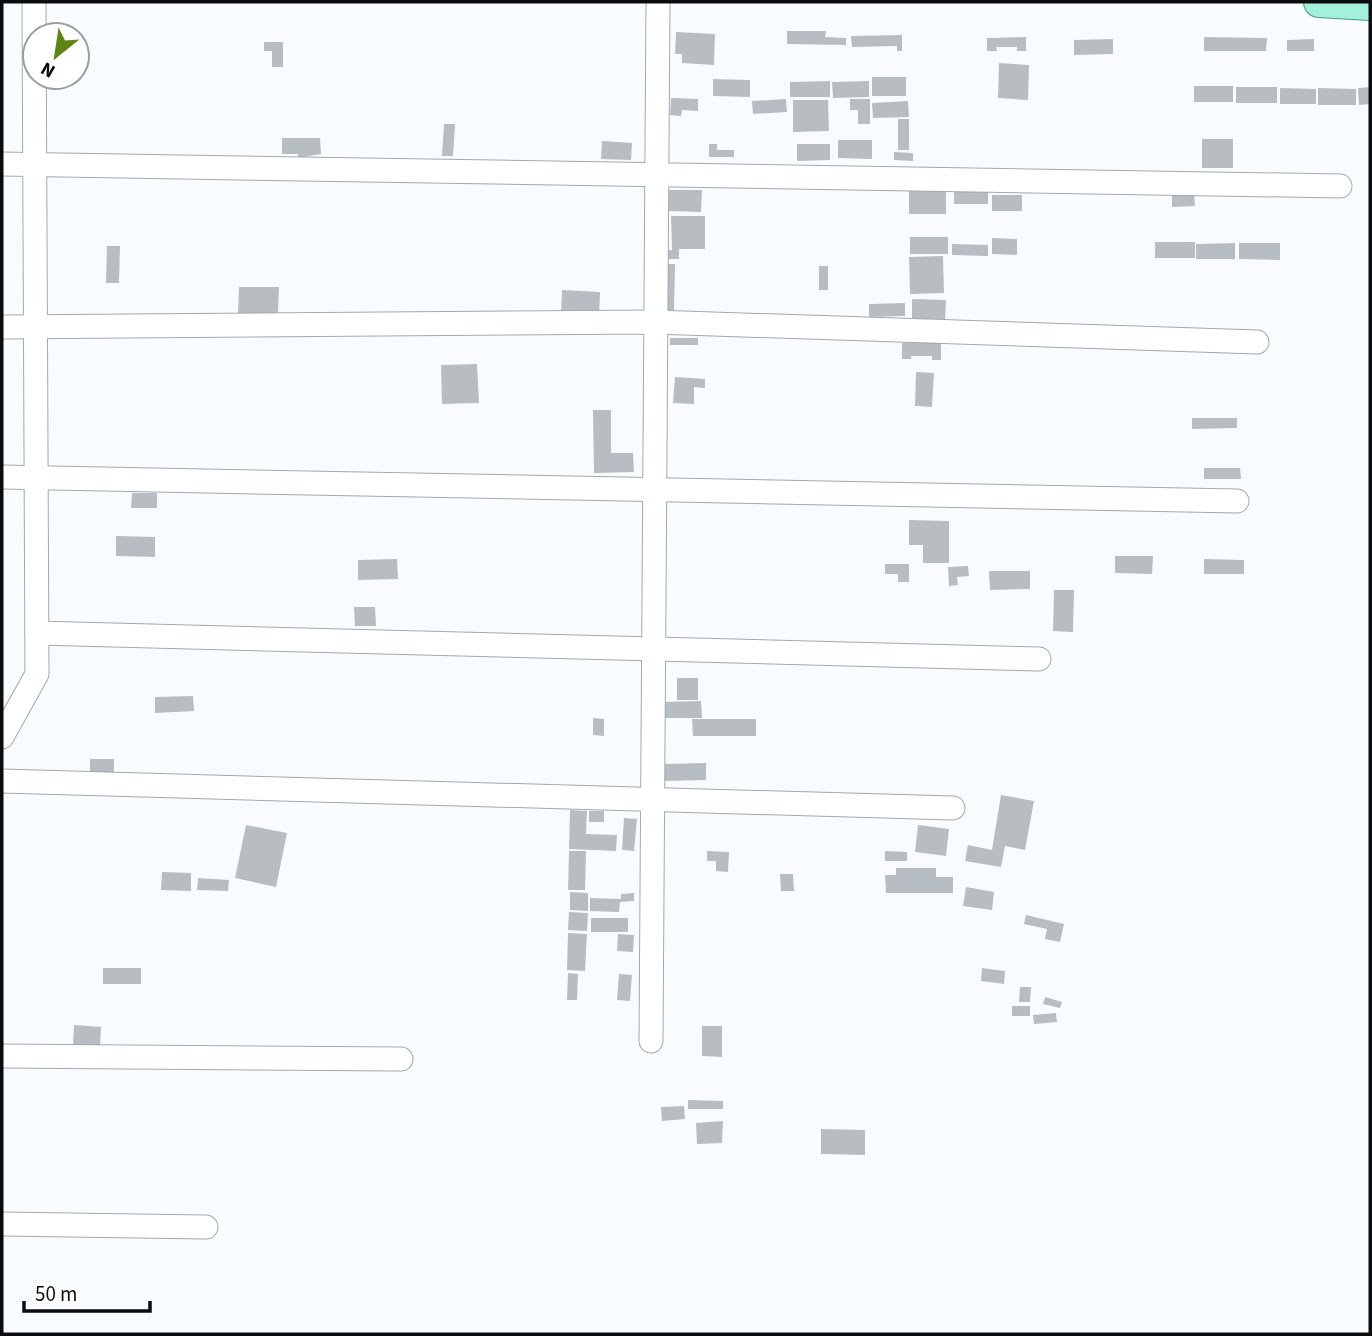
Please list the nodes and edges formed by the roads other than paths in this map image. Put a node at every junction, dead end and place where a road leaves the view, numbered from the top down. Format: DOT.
graph roads {
  1 [pos="34,2"];
  2 [pos="657,2"];
  3 [pos="1319,2"];
  4 [pos="1370,5"];
  5 [pos="2,164"];
  6 [pos="35,165"];
  7 [pos="657,175"];
  8 [pos="1340,186"];
  9 [pos="654,322"];
  10 [pos="2,327"];
  11 [pos="36,328"];
  12 [pos="1258,342"];
  13 [pos="2,477"];
  14 [pos="36,477"];
  15 [pos="654,489"];
  16 [pos="1237,501"];
  17 [pos="37,633"];
  18 [pos="654,649"];
  19 [pos="1039,659"];
  20 [pos="2,737"];
  21 [pos="2,781"];
  22 [pos="653,799"];
  23 [pos="953,808"];
  24 [pos="651,1041"];
  25 [pos="2,1056"];
  26 [pos="401,1059"];
  27 [pos="2,1224"];
  28 [pos="206,1227"];
  1 -- 6 [label="street"];
  2 -- 7 [label="street"];
  3 -- 4 [label="main road"];
  5 -- 6 [label="street"];
  6 -- 7 [label="street"];
  6 -- 11 [label="street"];
  7 -- 8 [label="street"];
  7 -- 9 [label="street"];
  9 -- 11 [label="street"];
  9 -- 12 [label="street"];
  9 -- 15 [label="street"];
  10 -- 11 [label="street"];
  11 -- 14 [label="street"];
  13 -- 14 [label="street"];
  14 -- 15 [label="street"];
  14 -- 17 [label="street"];
  15 -- 16 [label="street"];
  15 -- 18 [label="street"];
  17 -- 18 [label="street"];
  17 -- 20 [label="street"];
  18 -- 19 [label="street"];
  18 -- 22 [label="street"];
  21 -- 22 [label="street"];
  22 -- 23 [label="street"];
  22 -- 24 [label="street"];
  25 -- 26 [label="street"];
  27 -- 28 [label="street"];
}
